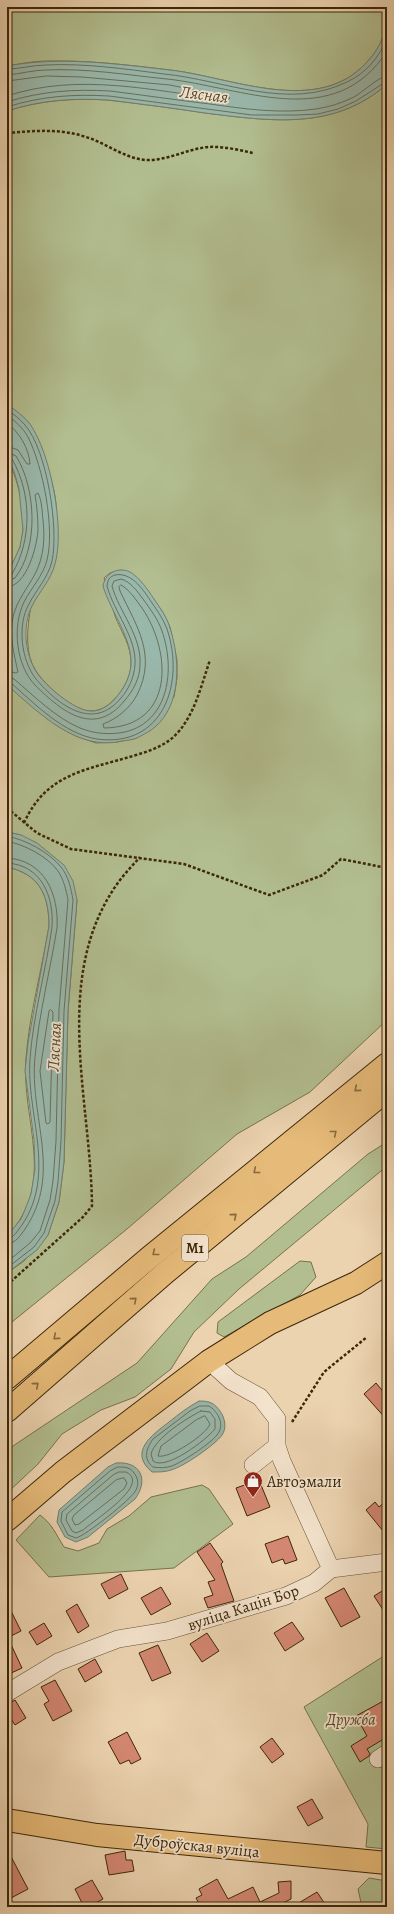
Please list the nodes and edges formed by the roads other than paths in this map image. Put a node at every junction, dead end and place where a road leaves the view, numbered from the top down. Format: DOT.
graph roads {
  1 [pos="387,1064"];
  2 [pos="387,1090"];
  3 [pos="387,1263"];
  4 [pos="209,1361"];
  5 [pos="7,1378"];
  6 [pos="7,1411"];
  7 [pos="276,1446"];
  8 [pos="253,1465"];
  9 [pos="7,1520"];
  10 [pos="387,1562"];
  11 [pos="331,1569"];
  12 [pos="7,1693"];
  13 [pos="7,1820"];
  14 [pos="387,1863"];
  1 -- 5 [label="main road, М1, one-way"];
  6 -- 2 [label="main road, М1, one-way"];
  3 -- 4 [label="main road"];
  4 -- 7 [label="street"];
  4 -- 9 [label="main road"];
  7 -- 8 [label="street"];
  7 -- 11 [label="street"];
  10 -- 11 [label="street"];
  11 -- 12 [label="street, вуліца Кацін Бор"];
  13 -- 14 [label="main road, Дуброўская вуліца"];
}
